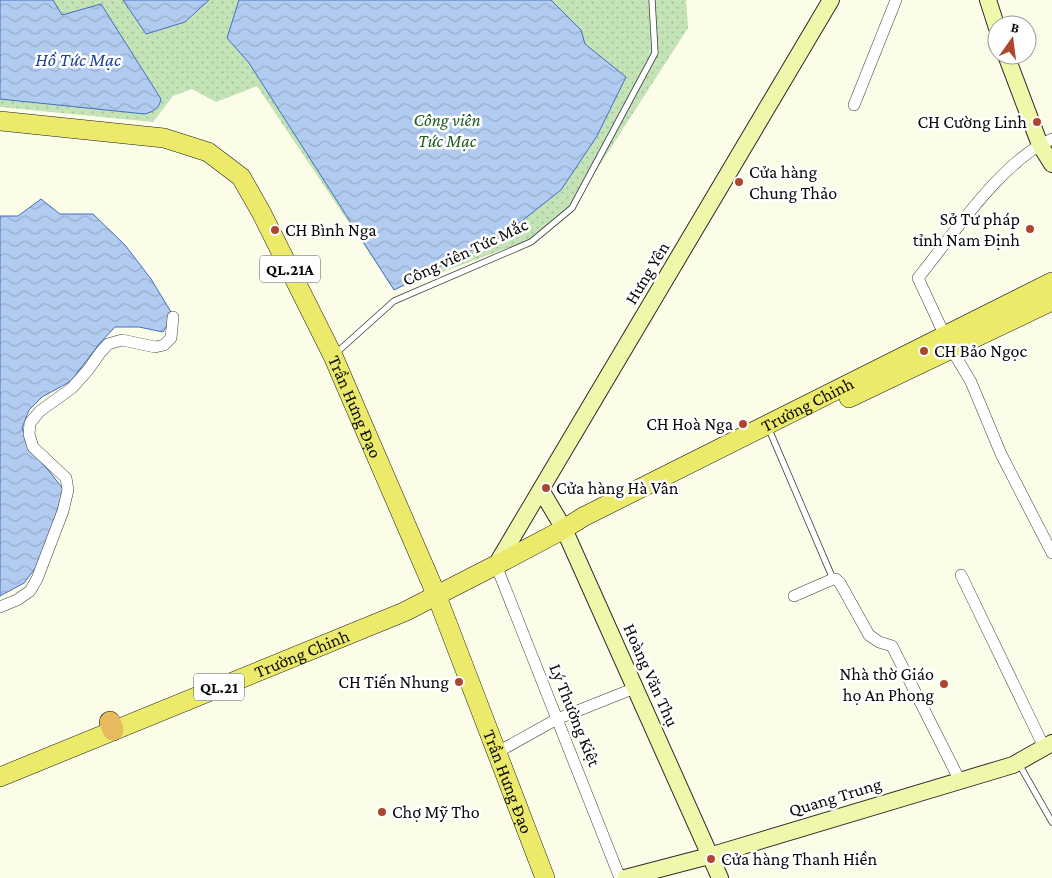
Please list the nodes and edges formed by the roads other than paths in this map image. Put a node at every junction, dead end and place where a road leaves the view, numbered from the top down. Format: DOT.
graph roads {
  1 [pos="652,0"];
  2 [pos="831,0"];
  3 [pos="896,0"];
  4 [pos="988,0"];
  5 [pos="993,15"];
  6 [pos="1011,65"];
  7 [pos="854,105"];
  8 [pos="0,122"];
  9 [pos="1046,142"];
  10 [pos="1052,164"];
  11 [pos="1052,282"];
  12 [pos="1052,301"];
  13 [pos="173,317"];
  14 [pos="949,343"];
  15 [pos="333,356"];
  16 [pos="771,434"];
  17 [pos="718,454"];
  18 [pos="541,490"];
  19 [pos="564,530"];
  20 [pos="1052,553"];
  21 [pos="496,565"];
  22 [pos="962,575"];
  23 [pos="833,580"];
  24 [pos="436,594"];
  25 [pos="794,596"];
  26 [pos="0,607"];
  27 [pos="635,688"];
  28 [pos="557,719"];
  29 [pos="111,726"];
  30 [pos="1048,745"];
  31 [pos="496,753"];
  32 [pos="1018,762"];
  33 [pos="0,768"];
  34 [pos="0,777"];
  35 [pos="960,781"];
  36 [pos="1052,822"];
  37 [pos="709,856"];
  38 [pos="545,878"];
  39 [pos="620,878"];
  40 [pos="625,878"];
  41 [pos="720,878"];
  1 -- 15 [label="lane, Công viên Tức Mắc"];
  2 -- 18 [label="street, Hưng Yên"];
  3 -- 7 [label="street"];
  4 -- 5 [label="street"];
  6 -- 9 [label="street"];
  8 -- 15 [label="main road, Trần Hưng Đạo / QL.21A"];
  9 -- 10 [label="street"];
  9 -- 14 [label="street"];
  11 -- 14 [label="main road, Trường Chinh"];
  12 -- 14 [label="main road, Trường Chinh"];
  13 -- 26 [label="street"];
  14 -- 16 [label="main road, Trường Chinh"];
  14 -- 17 [label="main road, Trường Chinh"];
  14 -- 20 [label="street"];
  15 -- 24 [label="main road, Trần Hưng Đạo / QL.21A"];
  16 -- 17 [label="main road, Trường Chinh"];
  16 -- 23 [label="lane"];
  17 -- 19 [label="main road, Trường Chinh"];
  18 -- 19 [label="street, Hoàng Văn Thụ"];
  18 -- 21 [label="street, Hưng Yên"];
  19 -- 21 [label="main road, Trường Chinh"];
  19 -- 27 [label="street, Hoàng Văn Thụ"];
  21 -- 24 [label="main road, Trường Chinh"];
  21 -- 28 [label="street, Lý Thường Kiệt"];
  22 -- 30 [label="street"];
  23 -- 25 [label="street"];
  23 -- 35 [label="street"];
  24 -- 29 [label="main road, Trường Chinh / QL.21"];
  24 -- 31 [label="main road, Trần Hưng Đạo"];
  27 -- 28 [label="street"];
  27 -- 37 [label="street, Hoàng Văn Thụ"];
  28 -- 31 [label="street"];
  28 -- 39 [label="street, Lý Thường Kiệt"];
  29 -- 33 [label="main road, Trường Chinh / QL.21"];
  29 -- 34 [label="main road, Trường Chinh / QL.21"];
  30 -- 32 [label="street, Quang Trung"];
  31 -- 38 [label="main road, Trần Hưng Đạo"];
  32 -- 35 [label="street, Quang Trung"];
  32 -- 36 [label="lane"];
  35 -- 37 [label="street, Quang Trung"];
  37 -- 40 [label="street, Quang Trung"];
  37 -- 41 [label="street, Hoàng Văn Thụ"];
}
